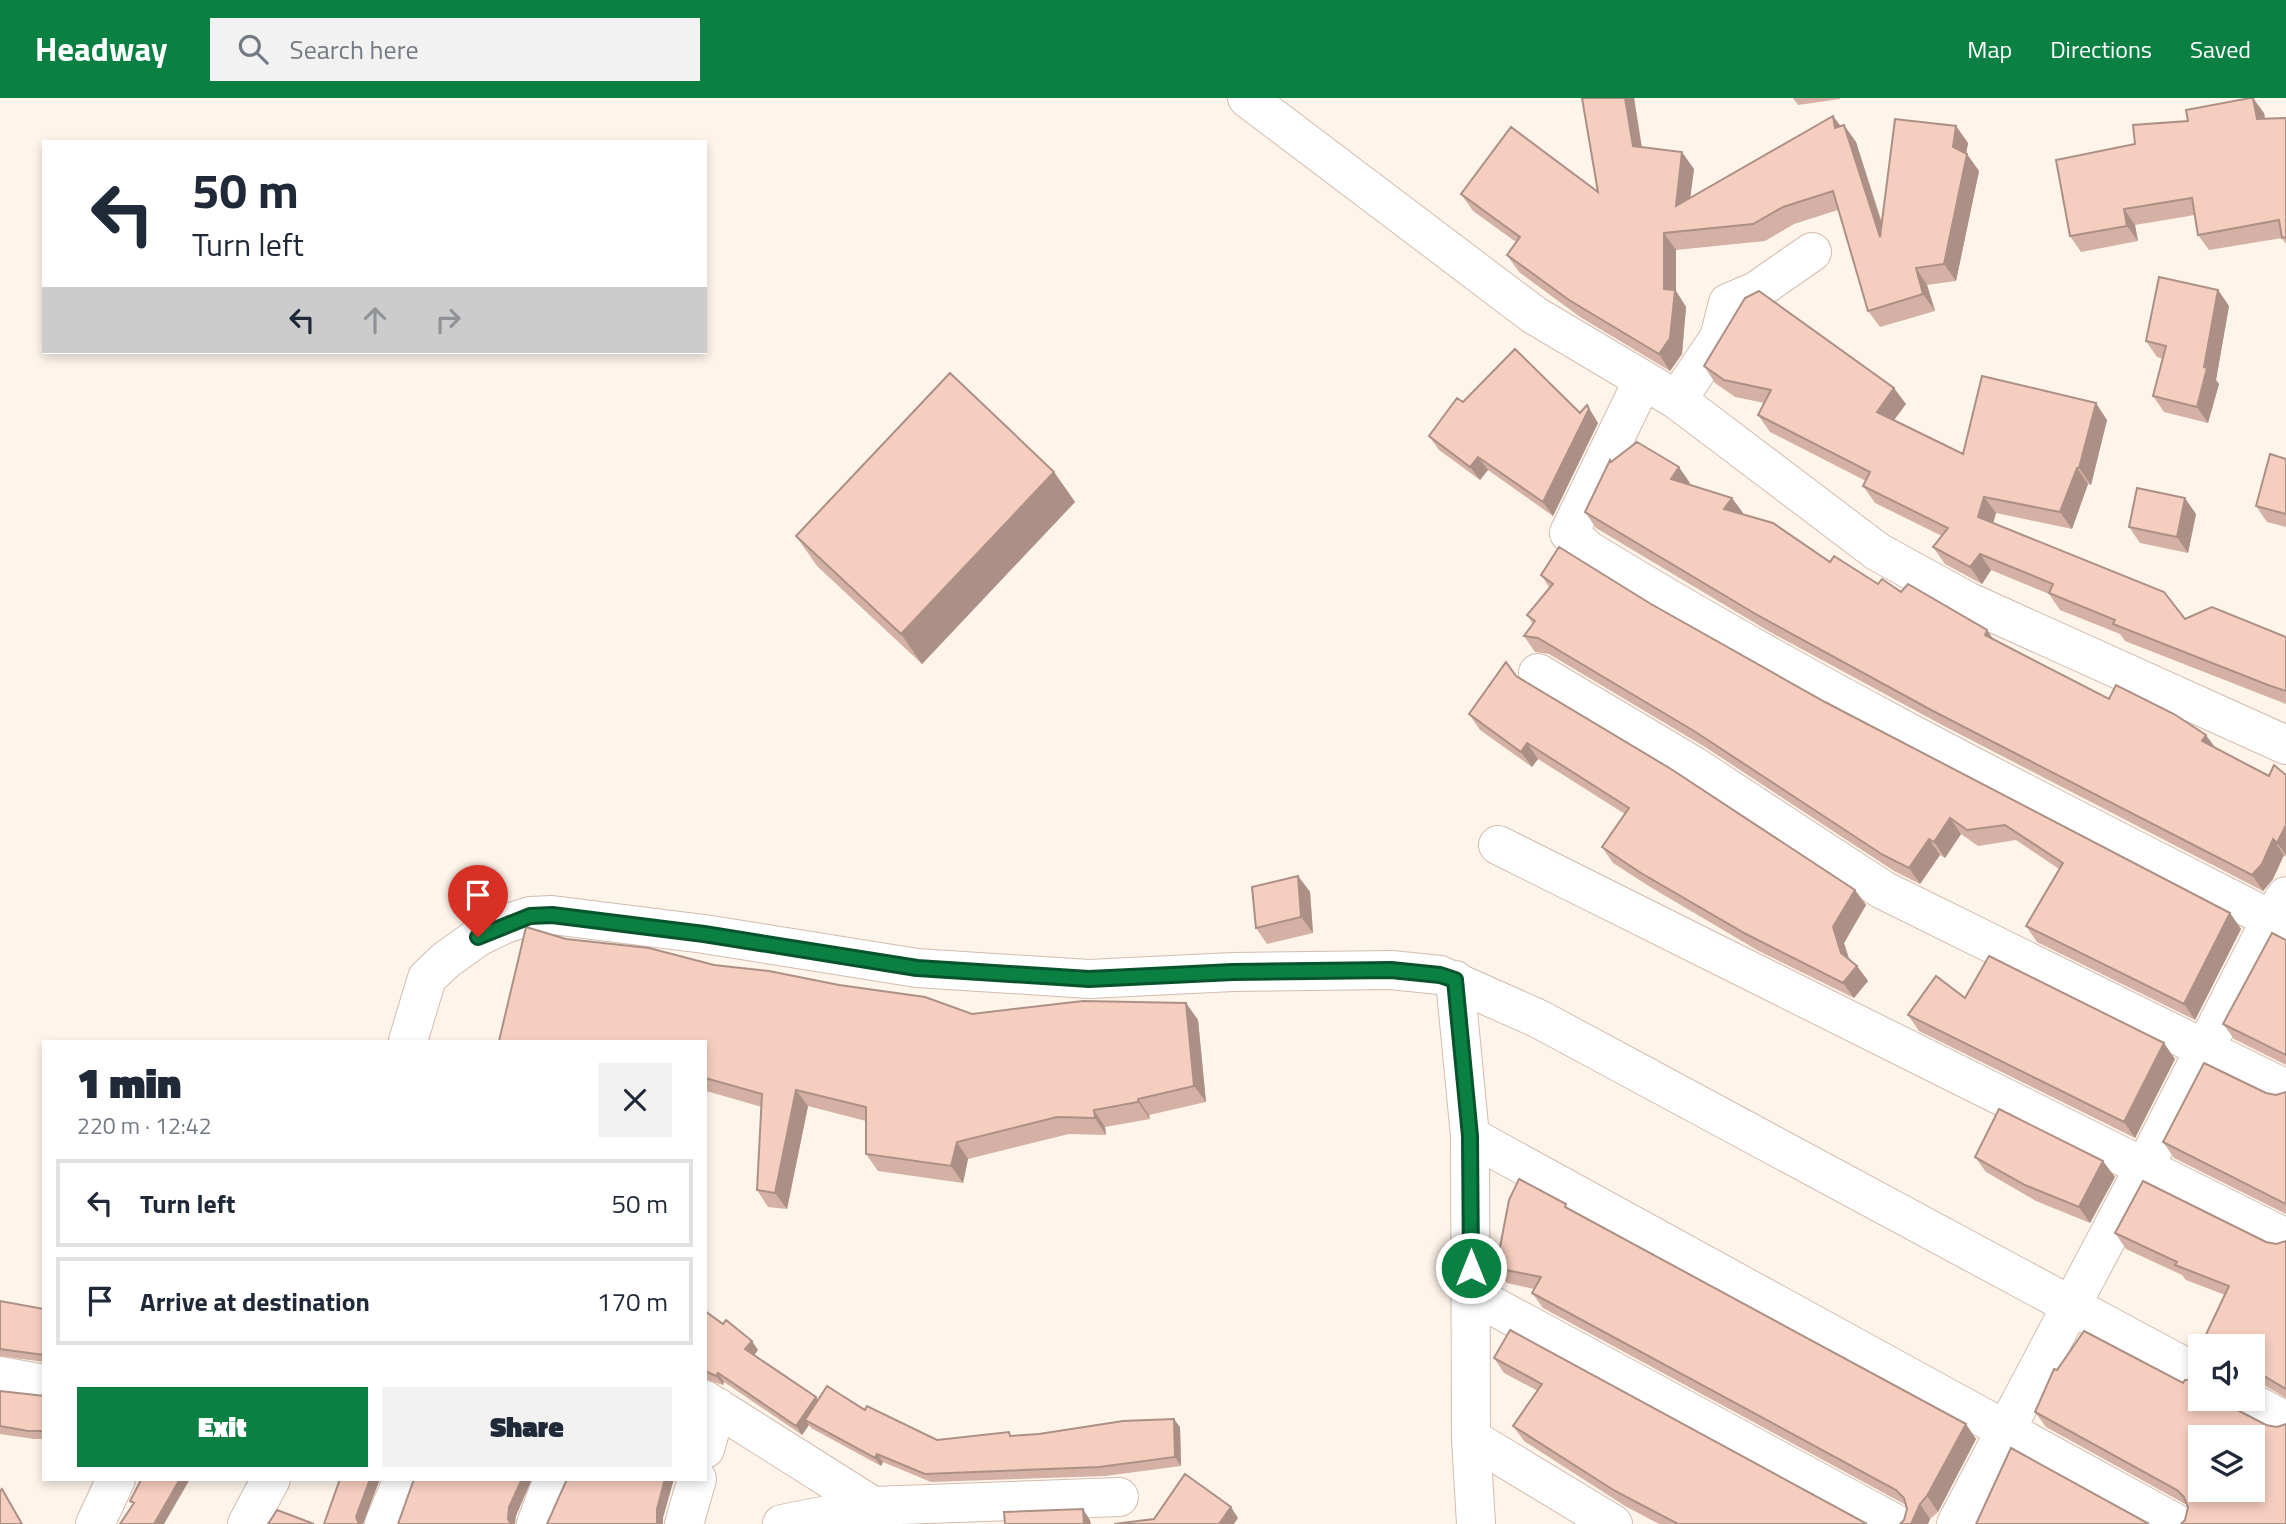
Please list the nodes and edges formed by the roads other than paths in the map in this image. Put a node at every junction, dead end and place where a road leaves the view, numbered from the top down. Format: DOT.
graph roads {
  1 [pos="1247,98"];
  2 [pos="1812,252"];
  3 [pos="1642,382"];
  4 [pos="1677,400"];
  5 [pos="1538,673"];
  6 [pos="2286,745"];
  7 [pos="1497,845"];
  8 [pos="2281,914"];
  9 [pos="1455,980"];
  10 [pos="408,1040"];
  11 [pos="2205,1048"];
  12 [pos="2286,1089"];
  13 [pos="1470,1136"];
  14 [pos="2145,1166"];
  15 [pos="2286,1238"];
  16 [pos="1471,1294"];
  17 [pos="2069,1307"];
  18 [pos="2188,1370"];
  19 [pos="0,1376"];
  20 [pos="42,1384"];
  21 [pos="711,1403"];
  22 [pos="2265,1410"];
  23 [pos="2286,1421"];
  24 [pos="2004,1432"];
  25 [pos="707,1434"];
  26 [pos="1471,1438"];
  27 [pos="115,1481"];
  28 [pos="270,1481"];
  29 [pos="402,1481"];
  30 [pos="552,1481"];
  31 [pos="696,1481"];
  32 [pos="1119,1497"];
  33 [pos="873,1506"];
  34 [pos="95,1524"];
  35 [pos="247,1524"];
  36 [pos="384,1524"];
  37 [pos="536,1524"];
  38 [pos="684,1524"];
  39 [pos="782,1524"];
  40 [pos="1476,1524"];
  41 [pos="1614,1524"];
  42 [pos="1896,1524"];
  43 [pos="1956,1524"];
  44 [pos="2177,1524"];
  1 -- 3 [label="street"];
  2 -- 4 [label="street"];
  3 -- 4 [label="street"];
  3 -- 8 [label="street"];
  4 -- 6 [label="street"];
  5 -- 11 [label="street"];
  7 -- 14 [label="street"];
  8 -- 11 [label="street"];
  9 -- 10 [label="street"];
  9 -- 13 [label="street"];
  9 -- 17 [label="street"];
  11 -- 12 [label="street"];
  11 -- 14 [label="street"];
  13 -- 16 [label="street"];
  13 -- 24 [label="street"];
  14 -- 15 [label="street"];
  14 -- 17 [label="street"];
  16 -- 26 [label="street"];
  16 -- 42 [label="street"];
  17 -- 18 [label="street"];
  17 -- 24 [label="street"];
  19 -- 20 [label="street"];
  21 -- 25 [label="street"];
  21 -- 33 [label="street"];
  22 -- 23 [label="street"];
  24 -- 43 [label="street"];
  24 -- 44 [label="street"];
  26 -- 40 [label="street"];
  26 -- 41 [label="street"];
  27 -- 34 [label="street"];
  28 -- 35 [label="street"];
  29 -- 36 [label="street"];
  30 -- 37 [label="street"];
  31 -- 38 [label="street"];
  32 -- 33 [label="street"];
  33 -- 39 [label="street"];
}
